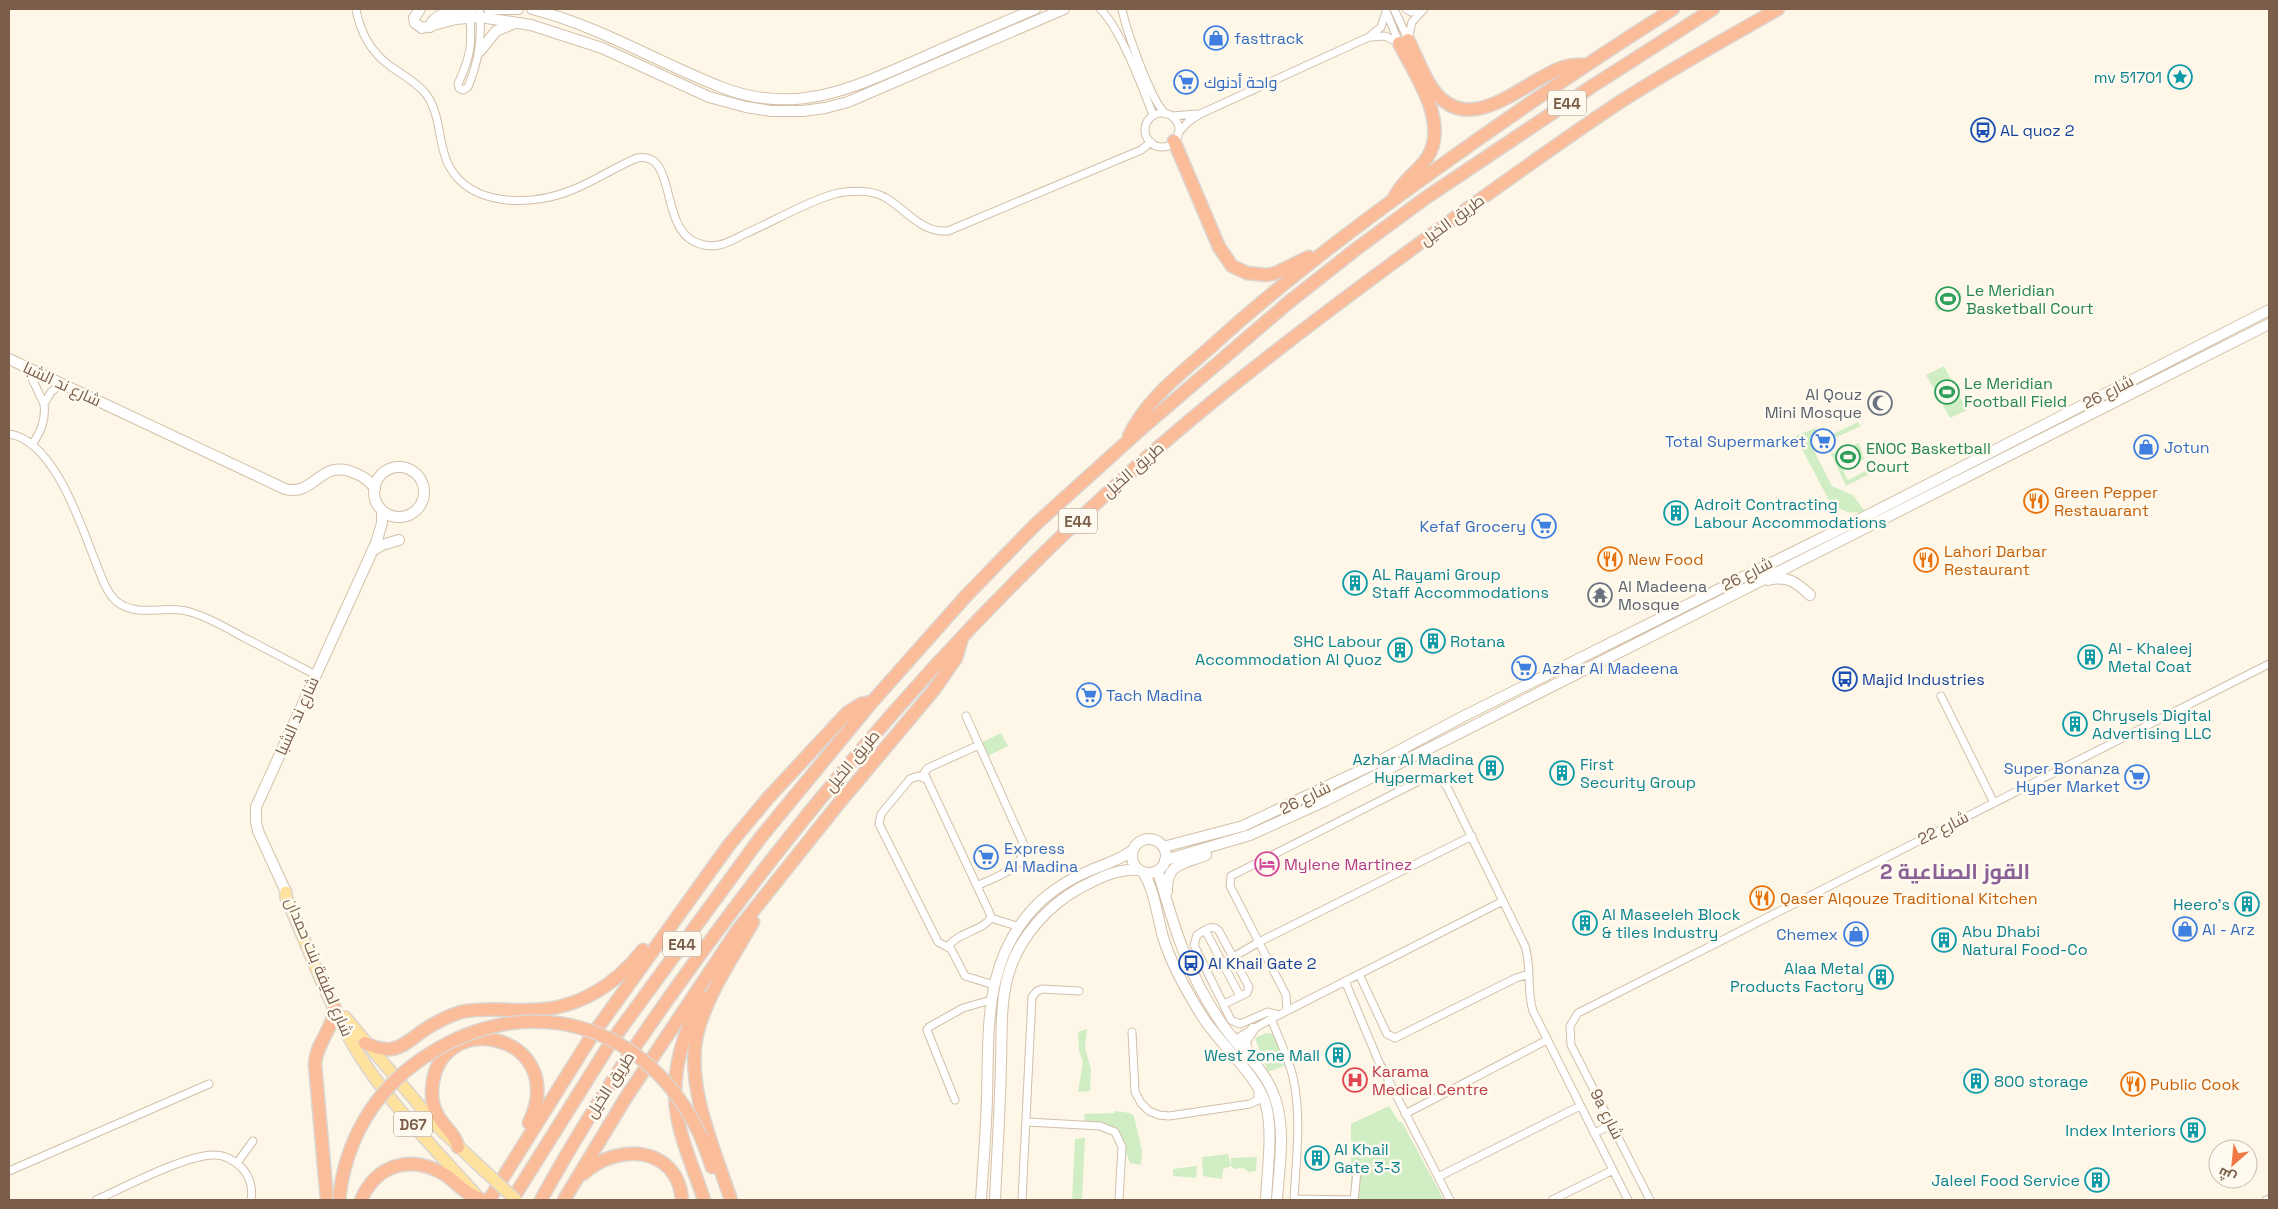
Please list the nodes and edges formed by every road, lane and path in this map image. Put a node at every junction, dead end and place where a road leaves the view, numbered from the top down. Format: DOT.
graph roads {
  1 [pos="356,9"];
  2 [pos="420,9"];
  3 [pos="489,9"];
  4 [pos="518,9"];
  5 [pos="532,9"];
  6 [pos="1035,9"];
  7 [pos="1064,9"];
  8 [pos="1100,9"];
  9 [pos="1107,9"];
  10 [pos="1120,9"];
  11 [pos="1394,9"];
  12 [pos="1406,9"];
  13 [pos="1418,9"];
  14 [pos="1424,9"];
  15 [pos="1673,9"];
  16 [pos="1713,9"];
  17 [pos="1778,9"];
  18 [pos="1385,10"];
  19 [pos="475,11"];
  20 [pos="519,22"];
  21 [pos="1370,37"];
  22 [pos="1120,40"];
  23 [pos="1404,41"];
  24 [pos="480,51"];
  25 [pos="1585,65"];
  26 [pos="1200,114"];
  27 [pos="1153,115"];
  28 [pos="1169,115"];
  29 [pos="1176,137"];
  30 [pos="1151,142"];
  31 [pos="1392,200"];
  32 [pos="1329,247"];
  33 [pos="2269,310"];
  34 [pos="2269,324"];
  35 [pos="2185,353"];
  36 [pos="9,359"];
  37 [pos="2187,366"];
  38 [pos="27,368"];
  39 [pos="61,384"];
  40 [pos="44,404"];
  41 [pos="9,434"];
  42 [pos="1126,442"];
  43 [pos="32,445"];
  44 [pos="382,475"];
  45 [pos="278,486"];
  46 [pos="375,488"];
  47 [pos="382,510"];
  48 [pos="397,517"];
  49 [pos="399,540"];
  50 [pos="374,547"];
  51 [pos="1802,547"];
  52 [pos="1795,562"];
  53 [pos="1752,584"];
  54 [pos="1810,595"];
  55 [pos="962,635"];
  56 [pos="2269,664"];
  57 [pos="316,675"];
  58 [pos="1941,696"];
  59 [pos="872,702"];
  60 [pos="966,716"];
  61 [pos="979,745"];
  62 [pos="926,779"];
  63 [pos="1321,789"];
  64 [pos="1325,801"];
  65 [pos="1994,803"];
  66 [pos="1472,836"];
  67 [pos="1238,839"];
  68 [pos="1163,847"];
  69 [pos="1133,850"];
  70 [pos="1165,860"];
  71 [pos="718,862"];
  72 [pos="1141,871"];
  73 [pos="1158,871"];
  74 [pos="977,886"];
  75 [pos="286,892"];
  76 [pos="767,895"];
  77 [pos="1503,901"];
  78 [pos="1168,905"];
  79 [pos="991,918"];
  80 [pos="1020,927"];
  81 [pos="1205,930"];
  82 [pos="737,931"];
  83 [pos="1259,942"];
  84 [pos="948,947"];
  85 [pos="1233,957"];
  86 [pos="1223,963"];
  87 [pos="1359,974"];
  88 [pos="1529,974"];
  89 [pos="1345,981"];
  90 [pos="994,986"];
  91 [pos="1080,991"];
  92 [pos="1240,996"];
  93 [pos="991,1000"];
  94 [pos="1224,1004"];
  95 [pos="976,1005"];
  96 [pos="334,1006"];
  97 [pos="1287,1010"];
  98 [pos="1279,1015"];
  99 [pos="990,1018"];
  100 [pos="1271,1018"];
  101 [pos="1570,1026"];
  102 [pos="1224,1028"];
  103 [pos="1253,1029"];
  104 [pos="1132,1032"];
  105 [pos="1218,1038"];
  106 [pos="1234,1040"];
  107 [pos="1547,1040"];
  108 [pos="365,1043"];
  109 [pos="1248,1056"];
  110 [pos="209,1084"];
  111 [pos="1258,1087"];
  112 [pos="955,1100"];
  113 [pos="1250,1104"];
  114 [pos="1580,1106"];
  115 [pos="1268,1113"];
  116 [pos="1405,1114"];
  117 [pos="1027,1122"];
  118 [pos="1612,1125"];
  119 [pos="1594,1133"];
  120 [pos="253,1141"];
  121 [pos="458,1147"];
  122 [pos="518,1151"];
  123 [pos="237,1163"];
  124 [pos="1613,1170"];
  125 [pos="9,1171"];
  126 [pos="1357,1172"];
  127 [pos="453,1175"];
  128 [pos="1438,1178"];
  129 [pos="575,1180"];
  130 [pos="483,1199"];
  131 [pos="96,1200"];
  132 [pos="251,1200"];
  133 [pos="327,1200"];
  134 [pos="339,1200"];
  135 [pos="360,1200"];
  136 [pos="512,1200"];
  137 [pos="516,1200"];
  138 [pos="541,1200"];
  139 [pos="564,1200"];
  140 [pos="682,1200"];
  141 [pos="704,1200"];
  142 [pos="722,1200"];
  143 [pos="731,1200"];
  144 [pos="981,1200"];
  145 [pos="995,1200"];
  146 [pos="1022,1200"];
  147 [pos="1119,1200"];
  148 [pos="1266,1200"];
  149 [pos="1277,1200"];
  150 [pos="1294,1200"];
  151 [pos="1354,1200"];
  152 [pos="1450,1200"];
  153 [pos="1552,1200"];
  154 [pos="1628,1200"];
  155 [pos="1650,1200"];
  1 -- 30 [label="street"];
  2 -- 19 [label="street"];
  3 -- 4 [label="street"];
  5 -- 6 [label="street"];
  7 -- 20 [label="street"];
  8 -- 22 [label="street"];
  9 -- 22 [label="street"];
  10 -- 28 [label="street"];
  11 -- 23 [label="street"];
  12 -- 13 [label="street"];
  14 -- 23 [label="street"];
  15 -- 25 [label="highway"];
  16 -- 42 [label="highway, طريق الخيل / E44"];
  17 -- 55 [label="highway, طريق الخيل / E44"];
  18 -- 21 [label="street"];
  18 -- 23 [label="street"];
  19 -- 20 [label="street"];
  19 -- 24 [label="street"];
  19 -- 24 [label="street"];
  20 -- 24 [label="street"];
  21 -- 23 [label="street"];
  21 -- 26 [label="street"];
  22 -- 27 [label="street"];
  23 -- 25 [label="highway"];
  23 -- 31 [label="highway"];
  25 -- 31 [label="highway"];
  26 -- 28 [label="street"];
  26 -- 29 [label="street"];
  27 -- 28 [label="street"];
  27 -- 30 [label="street"];
  28 -- 29 [label="street"];
  29 -- 30 [label="street"];
  29 -- 32 [label="highway"];
  31 -- 32 [label="highway"];
  32 -- 42 [label="highway"];
  33 -- 35 [label="street, شارع 26"];
  34 -- 37 [label="street, شارع 26"];
  35 -- 37 [label="street"];
  35 -- 51 [label="street, شارع 26"];
  36 -- 38 [label="street, شارع ند الشبا"];
  37 -- 52 [label="street, شارع 26"];
  38 -- 39 [label="street, شارع ند الشبا"];
  38 -- 40 [label="street"];
  39 -- 40 [label="street"];
  39 -- 45 [label="street, شارع ند الشبا"];
  40 -- 43 [label="street"];
  41 -- 43 [label="street"];
  42 -- 59 [label="highway, طريق الخيل / E44"];
  43 -- 57 [label="street"];
  44 -- 45 [label="street, شارع ند الشبا"];
  44 -- 46 [label="street"];
  44 -- 48 [label="street"];
  45 -- 46 [label="street, شارع ند الشبا"];
  46 -- 47 [label="street"];
  47 -- 48 [label="street"];
  47 -- 50 [label="street, شارع ند الشبا"];
  48 -- 50 [label="street, شارع ند الشبا"];
  49 -- 50 [label="street"];
  50 -- 57 [label="street, شارع ند الشبا"];
  51 -- 52 [label="street"];
  51 -- 63 [label="street, شارع 26"];
  52 -- 53 [label="street, شارع 26"];
  53 -- 54 [label="street"];
  53 -- 64 [label="street, شارع 26"];
  55 -- 76 [label="highway"];
  55 -- 138 [label="highway, طريق الخيل / E44"];
  56 -- 65 [label="street, شارع 22"];
  57 -- 75 [label="street, شارع ند الشبا"];
  58 -- 65 [label="street"];
  59 -- 71 [label="highway"];
  59 -- 136 [label="highway, طريق الخيل / E44"];
  60 -- 61 [label="street"];
  61 -- 62 [label="street"];
  61 -- 74 [label="street"];
  62 -- 74 [label="street"];
  62 -- 84 [label="street"];
  63 -- 64 [label="street"];
  63 -- 68 [label="street, شارع 26"];
  64 -- 67 [label="street, شارع 26"];
  65 -- 101 [label="street, شارع 22"];
  66 -- 77 [label="street"];
  66 -- 83 [label="street"];
  66 -- 83 [label="street"];
  67 -- 70 [label="street, شارع 26"];
  67 -- 78 [label="street"];
  68 -- 69 [label="street"];
  68 -- 70 [label="street"];
  69 -- 72 [label="street"];
  69 -- 80 [label="street"];
  70 -- 73 [label="street"];
  71 -- 108 [label="highway"];
  71 -- 122 [label="highway"];
  72 -- 73 [label="street"];
  72 -- 105 [label="street"];
  72 -- 145 [label="street"];
  73 -- 78 [label="street"];
  74 -- 79 [label="street"];
  75 -- 96 [label="main road, شارع لطيفة بنت حمدان"];
  75 -- 108 [label="main road, شارع لطيفة بنت حمدان"];
  76 -- 82 [label="highway"];
  76 -- 143 [label="highway"];
  77 -- 87 [label="street"];
  77 -- 88 [label="street"];
  78 -- 102 [label="street"];
  79 -- 80 [label="street"];
  79 -- 84 [label="street"];
  80 -- 90 [label="street"];
  81 -- 85 [label="street"];
  81 -- 86 [label="street"];
  81 -- 94 [label="street"];
  82 -- 129 [label="highway"];
  82 -- 141 [label="highway"];
  83 -- 85 [label="street"];
  83 -- 97 [label="street"];
  84 -- 90 [label="street"];
  85 -- 86 [label="street"];
  85 -- 92 [label="street"];
  86 -- 92 [label="street"];
  87 -- 88 [label="street"];
  87 -- 89 [label="street"];
  88 -- 107 [label="street"];
  89 -- 97 [label="street"];
  89 -- 116 [label="street"];
  90 -- 93 [label="street"];
  91 -- 117 [label="street"];
  92 -- 94 [label="street"];
  93 -- 95 [label="street"];
  93 -- 99 [label="street"];
  94 -- 98 [label="street"];
  95 -- 99 [label="street"];
  95 -- 112 [label="street"];
  96 -- 127 [label="main road, شارع لطيفة بنت حمدان / D67"];
  96 -- 133 [label="highway"];
  97 -- 98 [label="street"];
  98 -- 100 [label="street"];
  99 -- 144 [label="street"];
  100 -- 103 [label="street"];
  100 -- 150 [label="street"];
  101 -- 118 [label="street, 9a شارع"];
  102 -- 103 [label="street"];
  102 -- 106 [label="street"];
  103 -- 106 [label="street"];
  103 -- 109 [label="street"];
  104 -- 113 [label="street"];
  105 -- 106 [label="street"];
  105 -- 111 [label="street"];
  106 -- 109 [label="street"];
  107 -- 114 [label="street"];
  107 -- 116 [label="street"];
  108 -- 121 [label="main road, شارع لطيفة بنت حمدان / D67"];
  109 -- 149 [label="street"];
  110 -- 125 [label="street"];
  111 -- 113 [label="street"];
  111 -- 115 [label="street"];
  113 -- 115 [label="street"];
  114 -- 119 [label="street"];
  114 -- 128 [label="street"];
  115 -- 148 [label="street"];
  116 -- 128 [label="street"];
  117 -- 146 [label="street"];
  117 -- 147 [label="street"];
  118 -- 119 [label="street"];
  118 -- 155 [label="street, 9a شارع"];
  119 -- 124 [label="street"];
  120 -- 123 [label="street"];
  121 -- 122 [label="highway"];
  121 -- 137 [label="main road, شارع لطيفة بنت حمدان / D67, bridge"];
  122 -- 130 [label="highway"];
  123 -- 131 [label="street"];
  123 -- 132 [label="street"];
  124 -- 153 [label="street"];
  124 -- 154 [label="street"];
  126 -- 151 [label="street"];
  127 -- 130 [label="highway"];
  127 -- 135 [label="highway"];
  128 -- 152 [label="street"];
  129 -- 139 [label="highway"];
  129 -- 140 [label="highway"];
  134 -- 142 [label="highway, bridge"];
  150 -- 151 [label="street"];
}
